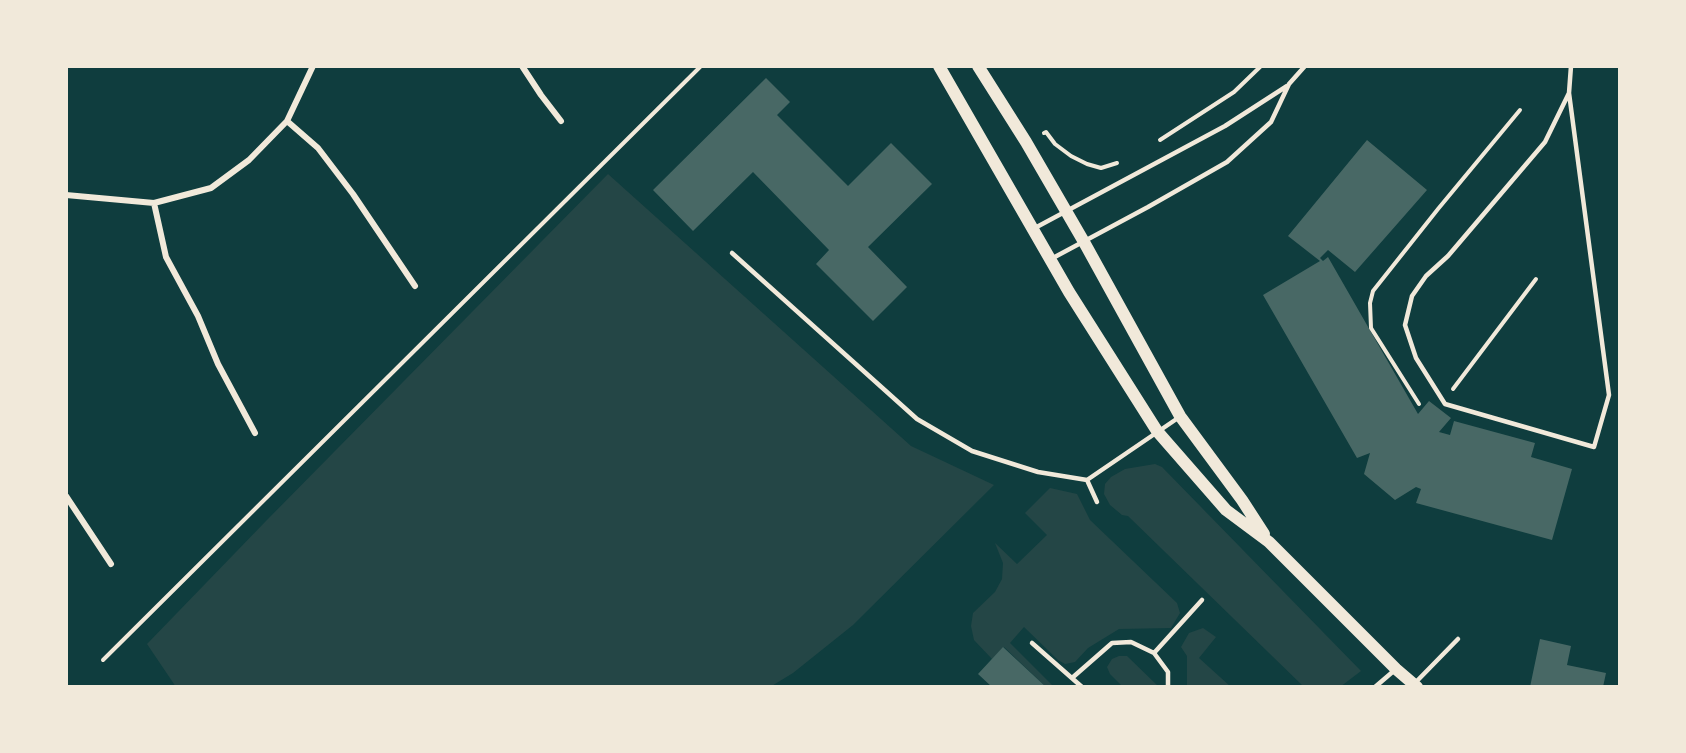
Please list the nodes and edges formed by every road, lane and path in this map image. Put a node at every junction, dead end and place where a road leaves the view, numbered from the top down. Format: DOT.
graph roads {
  1 [pos="313,66"];
  2 [pos="522,66"];
  3 [pos="701,66"];
  4 [pos="939,66"];
  5 [pos="978,66"];
  6 [pos="1261,66"];
  7 [pos="1305,66"];
  8 [pos="1571,66"];
  9 [pos="1289,84"];
  10 [pos="1569,93"];
  11 [pos="287,121"];
  12 [pos="561,121"];
  13 [pos="1040,135"];
  14 [pos="1155,143"];
  15 [pos="1121,161"];
  16 [pos="66,195"];
  17 [pos="154,203"];
  18 [pos="1066,211"];
  19 [pos="1033,229"];
  20 [pos="1084,242"];
  21 [pos="732,253"];
  22 [pos="1051,259"];
  23 [pos="1536,279"];
  24 [pos="415,286"];
  25 [pos="1443,402"];
  26 [pos="1180,416"];
  27 [pos="1157,431"];
  28 [pos="255,433"];
  29 [pos="1087,480"];
  30 [pos="66,496"];
  31 [pos="1097,502"];
  32 [pos="1269,542"];
  33 [pos="111,564"];
  34 [pos="1202,600"];
  35 [pos="1458,639"];
  36 [pos="1032,643"];
  37 [pos="1154,653"];
  38 [pos="103,660"];
  39 [pos="1396,669"];
  40 [pos="1072,678"];
  41 [pos="1415,686"];
  42 [pos="1082,687"];
  43 [pos="1168,687"];
  44 [pos="1375,687"];
  1 -- 11 [label="street"];
  2 -- 12 [label="street"];
  3 -- 38 [label="path"];
  4 -- 19 [label="main road"];
  5 -- 18 [label="main road"];
  6 -- 14 [label="path"];
  7 -- 9 [label="lane"];
  8 -- 10 [label="lane"];
  9 -- 18 [label="lane"];
  9 -- 20 [label="lane"];
  10 -- 25 [label="lane"];
  10 -- 25 [label="lane"];
  11 -- 17 [label="street"];
  11 -- 24 [label="street"];
  13 -- 15 [label="path"];
  16 -- 17 [label="street"];
  17 -- 28 [label="street"];
  18 -- 19 [label="lane"];
  18 -- 20 [label="main road"];
  19 -- 22 [label="main road"];
  20 -- 22 [label="lane"];
  20 -- 26 [label="main road"];
  21 -- 29 [label="lane"];
  22 -- 27 [label="main road"];
  23 -- 25 [label="path"];
  26 -- 27 [label="lane"];
  26 -- 32 [label="main road"];
  27 -- 29 [label="lane"];
  27 -- 32 [label="main road"];
  29 -- 31 [label="lane"];
  30 -- 33 [label="street"];
  32 -- 39 [label="main road"];
  34 -- 37 [label="lane"];
  35 -- 41 [label="lane"];
  36 -- 40 [label="lane"];
  37 -- 40 [label="lane"];
  37 -- 43 [label="lane"];
  39 -- 41 [label="main road"];
  39 -- 44 [label="lane"];
  40 -- 42 [label="lane"];
}
